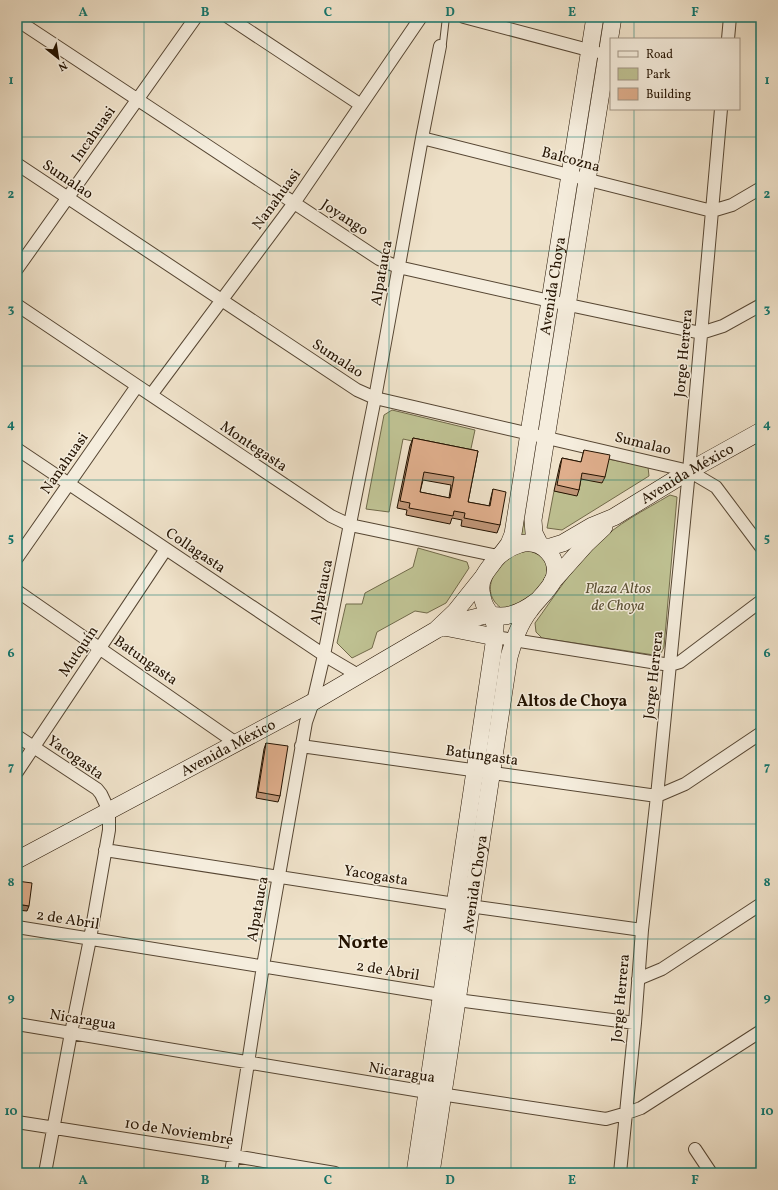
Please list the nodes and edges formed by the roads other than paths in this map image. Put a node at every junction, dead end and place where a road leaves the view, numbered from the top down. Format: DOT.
graph roads {
  1 [pos="196,17"];
  2 [pos="228,17"];
  3 [pos="421,17"];
  4 [pos="446,17"];
  5 [pos="464,17"];
  6 [pos="595,17"];
  7 [pos="613,17"];
  8 [pos="730,17"];
  9 [pos="17,20"];
  10 [pos="611,38"];
  11 [pos="728,38"];
  12 [pos="440,46"];
  13 [pos="590,51"];
  14 [pos="609,55"];
  15 [pos="137,100"];
  16 [pos="361,105"];
  17 [pos="721,110"];
  18 [pos="422,138"];
  19 [pos="17,164"];
  20 [pos="570,175"];
  21 [pos="588,180"];
  22 [pos="761,188"];
  23 [pos="67,198"];
  24 [pos="294,203"];
  25 [pos="712,211"];
  26 [pos="398,267"];
  27 [pos="17,269"];
  28 [pos="221,300"];
  29 [pos="550,301"];
  30 [pos="568,304"];
  31 [pos="17,305"];
  32 [pos="761,305"];
  33 [pos="701,333"];
  34 [pos="137,386"];
  35 [pos="151,395"];
  36 [pos="375,398"];
  37 [pos="761,430"];
  38 [pos="529,433"];
  39 [pos="546,437"];
  40 [pos="17,448"];
  41 [pos="689,471"];
  42 [pos="69,484"];
  43 [pos="614,517"];
  44 [pos="350,525"];
  45 [pos="541,546"];
  46 [pos="761,547"];
  47 [pos="166,549"];
  48 [pos="501,554"];
  49 [pos="17,558"];
  50 [pos="483,576"];
  51 [pos="552,582"];
  52 [pos="17,591"];
  53 [pos="761,600"];
  54 [pos="537,601"];
  55 [pos="491,614"];
  56 [pos="440,628"];
  57 [pos="495,637"];
  58 [pos="514,640"];
  59 [pos="100,648"];
  60 [pos="324,655"];
  61 [pos="670,665"];
  62 [pos="358,675"];
  63 [pos="313,702"];
  64 [pos="761,733"];
  65 [pos="17,736"];
  66 [pos="236,743"];
  67 [pos="301,746"];
  68 [pos="34,747"];
  69 [pos="483,771"];
  70 [pos="17,772"];
  71 [pos="657,796"];
  72 [pos="109,811"];
  73 [pos="105,850"];
  74 [pos="17,860"];
  75 [pos="279,876"];
  76 [pos="761,904"];
  77 [pos="463,905"];
  78 [pos="17,927"];
  79 [pos="642,930"];
  80 [pos="90,939"];
  81 [pos="263,966"];
  82 [pos="638,979"];
  83 [pos="449,997"];
  84 [pos="635,1023"];
  85 [pos="17,1024"];
  86 [pos="761,1031"];
  87 [pos="71,1033"];
  88 [pos="249,1062"];
  89 [pos="435,1094"];
  90 [pos="627,1113"];
  91 [pos="17,1122"];
  92 [pos="53,1128"];
  93 [pos="695,1149"];
  94 [pos="234,1156"];
  95 [pos="45,1173"];
  96 [pos="231,1173"];
  97 [pos="335,1173"];
  98 [pos="415,1173"];
  99 [pos="431,1173"];
  100 [pos="620,1173"];
  101 [pos="711,1173"];
  1 -- 15 [label="street, Incahuasi"];
  2 -- 16 [label="street"];
  3 -- 16 [label="street, Nanahuasi"];
  4 -- 12 [label="lane, Alpatauca"];
  5 -- 13 [label="street"];
  6 -- 13 [label="main road, Avenida Choya"];
  7 -- 10 [label="main road, Avenida Choya"];
  8 -- 11 [label="street"];
  9 -- 15 [label="street, Joyango"];
  12 -- 18 [label="street, Alpatauca"];
  13 -- 14 [label="street"];
  13 -- 20 [label="main road, Avenida Choya"];
  14 -- 21 [label="main road, Avenida Choya"];
  15 -- 23 [label="street, Incahuasi"];
  15 -- 24 [label="street, Joyango"];
  16 -- 24 [label="street, Nanahuasi"];
  17 -- 25 [label="street, Jorge Herrera"];
  18 -- 20 [label="street, Balcozna"];
  18 -- 26 [label="street, Alpatauca"];
  19 -- 23 [label="street, Sumalao"];
  20 -- 21 [label="street, Balcozna"];
  20 -- 29 [label="main road, Avenida Choya"];
  21 -- 25 [label="street, Balcozna"];
  21 -- 30 [label="main road, Avenida Choya"];
  22 -- 25 [label="street"];
  23 -- 27 [label="street, Incahuasi"];
  23 -- 28 [label="street, Sumalao"];
  24 -- 26 [label="street, Joyango"];
  24 -- 28 [label="street, Nanahuasi"];
  25 -- 33 [label="street, Jorge Herrera"];
  26 -- 29 [label="street, Joyango"];
  26 -- 36 [label="street, Alpatauca"];
  28 -- 35 [label="street, Nanahuasi"];
  28 -- 36 [label="street, Sumalao"];
  29 -- 30 [label="street, Joyango"];
  29 -- 38 [label="main road, Avenida Choya"];
  30 -- 33 [label="street, Joyango"];
  30 -- 39 [label="main road, Avenida Choya"];
  31 -- 34 [label="street, Montegasta"];
  32 -- 33 [label="street"];
  33 -- 41 [label="street, Jorge Herrera"];
  34 -- 35 [label="street, Montegasta"];
  34 -- 42 [label="street, Nanahuasi"];
  35 -- 44 [label="street, Montegasta"];
  36 -- 38 [label="street, Sumalao"];
  36 -- 44 [label="street, Alpatauca"];
  37 -- 41 [label="main road, Avenida México"];
  38 -- 39 [label="street, Sumalao"];
  38 -- 48 [label="main road, Avenida Choya"];
  39 -- 41 [label="street, Sumalao"];
  39 -- 45 [label="main road, Avenida Choya"];
  40 -- 42 [label="street, Collagasta"];
  41 -- 43 [label="main road, Avenida México"];
  41 -- 46 [label="street, Sumalao"];
  41 -- 61 [label="street, Jorge Herrera"];
  42 -- 47 [label="street, Collagasta"];
  42 -- 49 [label="street, Nanahuasi"];
  43 -- 45 [label="main road, Avenida México"];
  43 -- 51 [label="main road, Avenida México"];
  44 -- 48 [label="street, Montegasta"];
  44 -- 60 [label="street, Alpatauca"];
  45 -- 48 [label="main road"];
  45 -- 51 [label="main road"];
  47 -- 59 [label="street, Mutquín"];
  47 -- 60 [label="street, Collagasta"];
  48 -- 50 [label="main road"];
  50 -- 55 [label="main road"];
  50 -- 56 [label="main road, Avenida México"];
  51 -- 54 [label="main road"];
  52 -- 59 [label="street, Batungasta"];
  53 -- 61 [label="street"];
  54 -- 55 [label="main road"];
  54 -- 58 [label="main road, Avenida Choya"];
  55 -- 56 [label="main road, Avenida México"];
  55 -- 57 [label="main road, Avenida Choya"];
  56 -- 57 [label="main road"];
  56 -- 62 [label="main road, Avenida México"];
  57 -- 58 [label="street"];
  57 -- 69 [label="main road, Avenida Choya"];
  58 -- 61 [label="street"];
  58 -- 69 [label="main road, Avenida Choya"];
  59 -- 66 [label="street, Batungasta"];
  59 -- 68 [label="street, Mutquín"];
  60 -- 62 [label="street, Collagasta"];
  60 -- 63 [label="street, Alpatauca"];
  61 -- 71 [label="street, Jorge Herrera"];
  62 -- 63 [label="main road, Avenida México"];
  63 -- 66 [label="main road, Avenida México"];
  63 -- 67 [label="street, Alpatauca"];
  64 -- 71 [label="street"];
  65 -- 68 [label="street, Yacogasta"];
  66 -- 72 [label="main road, Avenida México"];
  67 -- 69 [label="street, Batungasta"];
  67 -- 75 [label="street, Alpatauca"];
  68 -- 70 [label="street, Mutquín"];
  68 -- 72 [label="street, Yacogasta"];
  69 -- 71 [label="street, Batungasta"];
  69 -- 77 [label="main road, Avenida Choya"];
  71 -- 79 [label="street, Jorge Herrera"];
  72 -- 73 [label="street"];
  72 -- 74 [label="main road, Avenida México"];
  73 -- 75 [label="street, Yacogasta"];
  73 -- 80 [label="street"];
  75 -- 77 [label="street, Yacogasta"];
  75 -- 81 [label="street, Alpatauca"];
  76 -- 82 [label="street"];
  77 -- 79 [label="street, Yacogasta"];
  77 -- 83 [label="main road, Avenida Choya"];
  78 -- 80 [label="street, 2 de Abril"];
  79 -- 82 [label="street, Jorge Herrera"];
  80 -- 81 [label="street, 2 de Abril"];
  80 -- 87 [label="street"];
  81 -- 83 [label="street, 2 de Abril"];
  81 -- 88 [label="street, Alpatauca"];
  82 -- 84 [label="street, Jorge Herrera"];
  83 -- 84 [label="street, 2 de Abril"];
  83 -- 89 [label="main road, Avenida Choya"];
  84 -- 90 [label="street, Jorge Herrera"];
  85 -- 87 [label="street, Nicaragua"];
  86 -- 90 [label="street, Nicaragua"];
  87 -- 88 [label="street, Nicaragua"];
  87 -- 92 [label="street"];
  88 -- 89 [label="street, Nicaragua"];
  88 -- 94 [label="street, Alpatauca"];
  89 -- 90 [label="street, Nicaragua"];
  89 -- 98 [label="main road, Avenida Choya"];
  89 -- 99 [label="main road, Avenida Choya"];
  90 -- 100 [label="street, Jorge Herrera"];
  91 -- 92 [label="street, 10 de Noviembre"];
  92 -- 94 [label="street, 10 de Noviembre"];
  92 -- 95 [label="street"];
  93 -- 101 [label="street"];
  94 -- 96 [label="street, Alpatauca"];
  94 -- 97 [label="street, 10 de Noviembre"];
}
